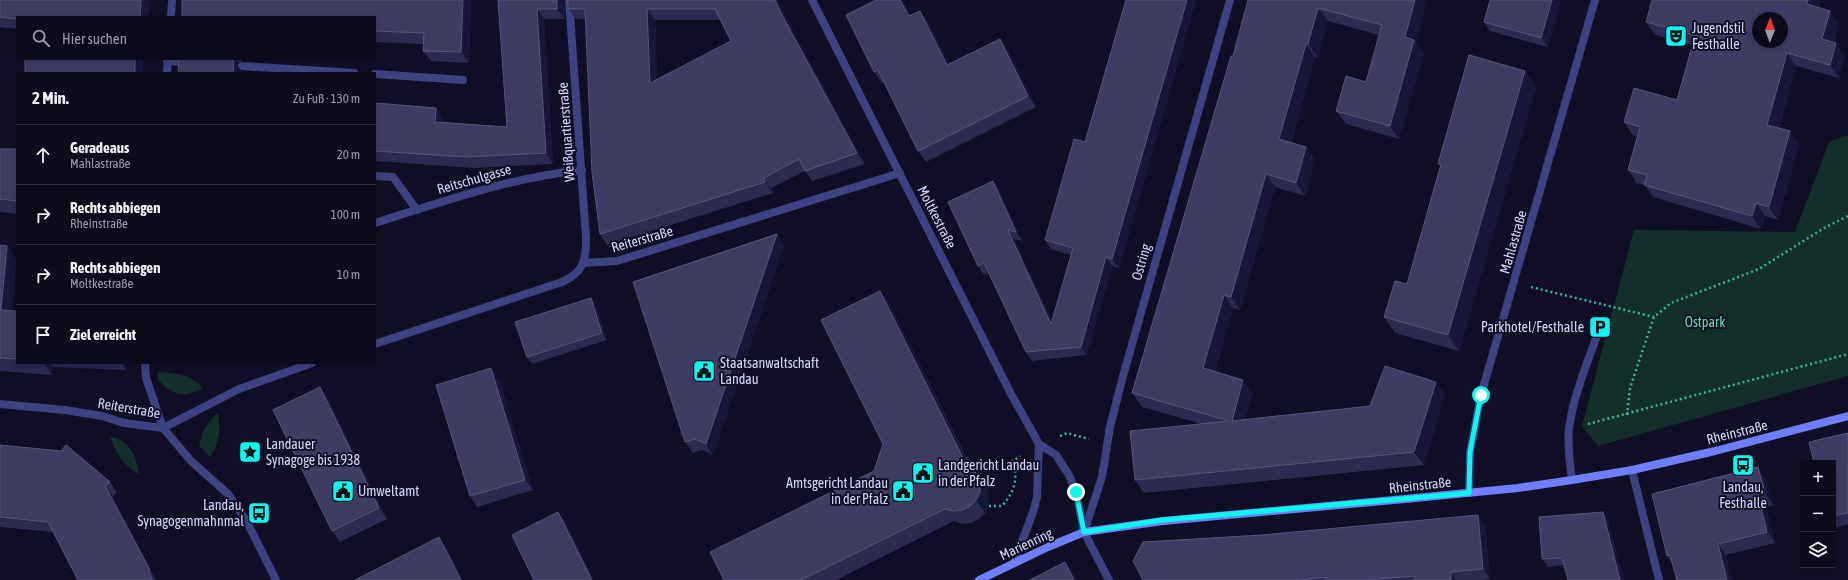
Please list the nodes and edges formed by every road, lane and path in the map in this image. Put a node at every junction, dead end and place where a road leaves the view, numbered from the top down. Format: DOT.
graph roads {
  1 [pos="172,0"];
  2 [pos="568,0"];
  3 [pos="812,0"];
  4 [pos="1230,0"];
  5 [pos="1595,0"];
  6 [pos="171,16"];
  7 [pos="168,60"];
  8 [pos="187,62"];
  9 [pos="242,66"];
  10 [pos="167,72"];
  11 [pos="338,72"];
  12 [pos="376,74"];
  13 [pos="463,80"];
  14 [pos="582,170"];
  15 [pos="900,173"];
  16 [pos="376,176"];
  17 [pos="417,210"];
  18 [pos="1848,216"];
  19 [pos="376,223"];
  20 [pos="584,263"];
  21 [pos="1515,283"];
  22 [pos="1654,317"];
  23 [pos="1600,327"];
  24 [pos="376,344"];
  25 [pos="1848,354"];
  26 [pos="145,364"];
  27 [pos="309,364"];
  28 [pos="0,404"];
  29 [pos="1627,415"];
  30 [pos="1848,416"];
  31 [pos="163,428"];
  32 [pos="1569,428"];
  33 [pos="1039,444"];
  34 [pos="1107,444"];
  35 [pos="1632,470"];
  36 [pos="1572,480"];
  37 [pos="1469,493"];
  38 [pos="989,506"];
  39 [pos="1084,532"];
  40 [pos="1014,563"];
  41 [pos="276,580"];
  42 [pos="979,580"];
  43 [pos="1109,580"];
  44 [pos="1659,580"];
  1 -- 6 [label="street"];
  2 -- 14 [label="street, Weißquartierstraße"];
  3 -- 15 [label="street, Moltkestraße"];
  4 -- 34 [label="street, Ostring"];
  5 -- 21 [label="street, Mahlastraße"];
  7 -- 8 [label="street"];
  7 -- 10 [label="street"];
  9 -- 11 [label="street"];
  12 -- 13 [label="street"];
  14 -- 17 [label="street, Reitschulgasse"];
  14 -- 20 [label="street, Weißquartierstraße"];
  15 -- 20 [label="street, Reiterstraße"];
  15 -- 33 [label="street, Moltkestraße"];
  16 -- 17 [label="street"];
  17 -- 19 [label="street, Reitschulgasse"];
  18 -- 22 [label="path"];
  20 -- 24 [label="street"];
  21 -- 22 [label="path"];
  21 -- 37 [label="street, Mahlastraße"];
  22 -- 29 [label="path"];
  23 -- 32 [label="street"];
  25 -- 29 [label="path"];
  26 -- 31 [label="street"];
  27 -- 31 [label="street, Reiterstraße"];
  28 -- 31 [label="street, Reiterstraße"];
  29 -- 32 [label="path"];
  30 -- 35 [label="main road, Rheinstraße"];
  31 -- 41 [label="street"];
  32 -- 36 [label="street"];
  33 -- 34 [label="path"];
  33 -- 38 [label="path"];
  33 -- 39 [label="street, Moltkestraße"];
  33 -- 40 [label="street"];
  34 -- 39 [label="street, Ostring"];
  35 -- 36 [label="main road, Rheinstraße"];
  35 -- 44 [label="street"];
  36 -- 37 [label="main road, Rheinstraße"];
  37 -- 39 [label="main road, Rheinstraße"];
  39 -- 40 [label="main road, Marienring"];
  39 -- 43 [label="street, Moltkestraße"];
  40 -- 42 [label="main road, Marienring"];
}
